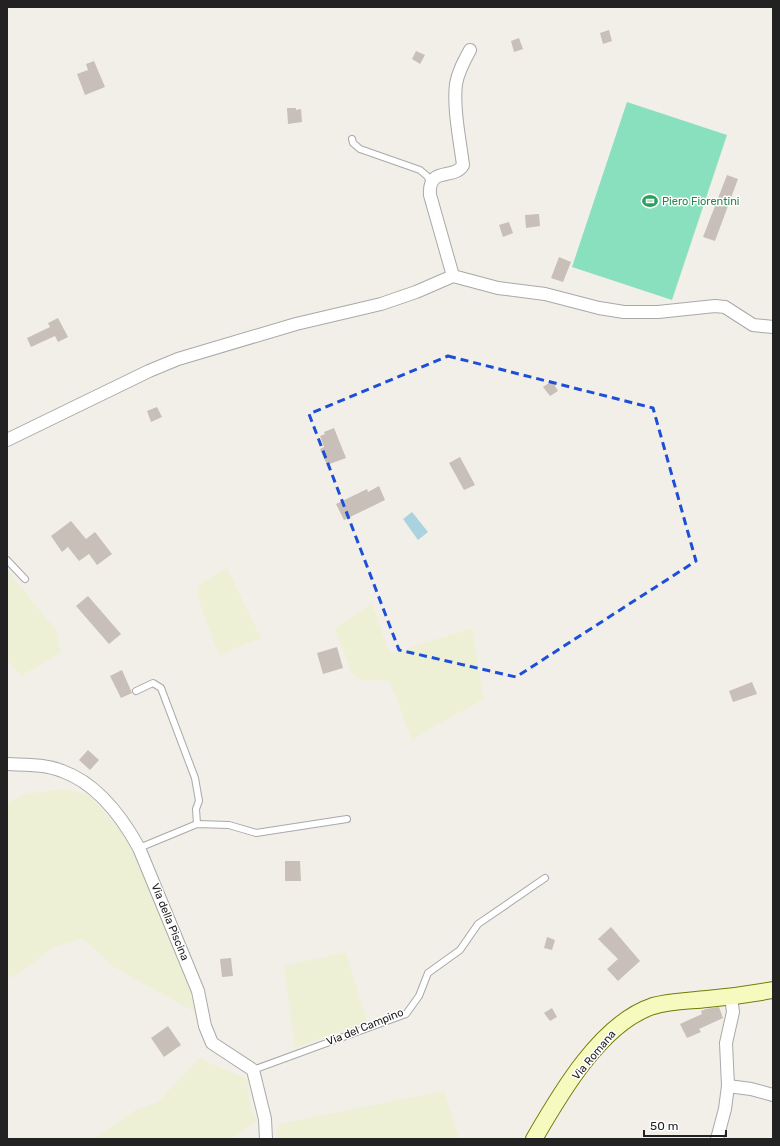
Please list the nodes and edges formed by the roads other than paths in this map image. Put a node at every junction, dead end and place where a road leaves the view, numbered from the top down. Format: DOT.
graph roads {
  1 [pos="470,50"];
  2 [pos="352,139"];
  3 [pos="430,182"];
  4 [pos="453,276"];
  5 [pos="773,327"];
  6 [pos="7,440"];
  7 [pos="7,560"];
  8 [pos="25,579"];
  9 [pos="136,691"];
  10 [pos="7,764"];
  11 [pos="347,819"];
  12 [pos="197,824"];
  13 [pos="139,848"];
  14 [pos="545,878"];
  15 [pos="773,990"];
  16 [pos="731,997"];
  17 [pos="253,1070"];
  18 [pos="728,1086"];
  19 [pos="773,1095"];
  20 [pos="266,1139"];
  21 [pos="534,1139"];
  22 [pos="717,1139"];
  1 -- 3 [label="street"];
  2 -- 3 [label="lane"];
  3 -- 4 [label="street"];
  4 -- 5 [label="street"];
  4 -- 6 [label="street"];
  7 -- 8 [label="lane"];
  9 -- 12 [label="lane"];
  10 -- 13 [label="street, Via della Piscina"];
  11 -- 12 [label="lane"];
  12 -- 13 [label="lane"];
  13 -- 17 [label="street, Via della Piscina"];
  14 -- 17 [label="lane, Via del Campino"];
  15 -- 16 [label="street, Via Romana"];
  16 -- 18 [label="street"];
  16 -- 21 [label="street, Via Romana"];
  17 -- 20 [label="street"];
  18 -- 19 [label="street"];
  18 -- 22 [label="street"];
}
